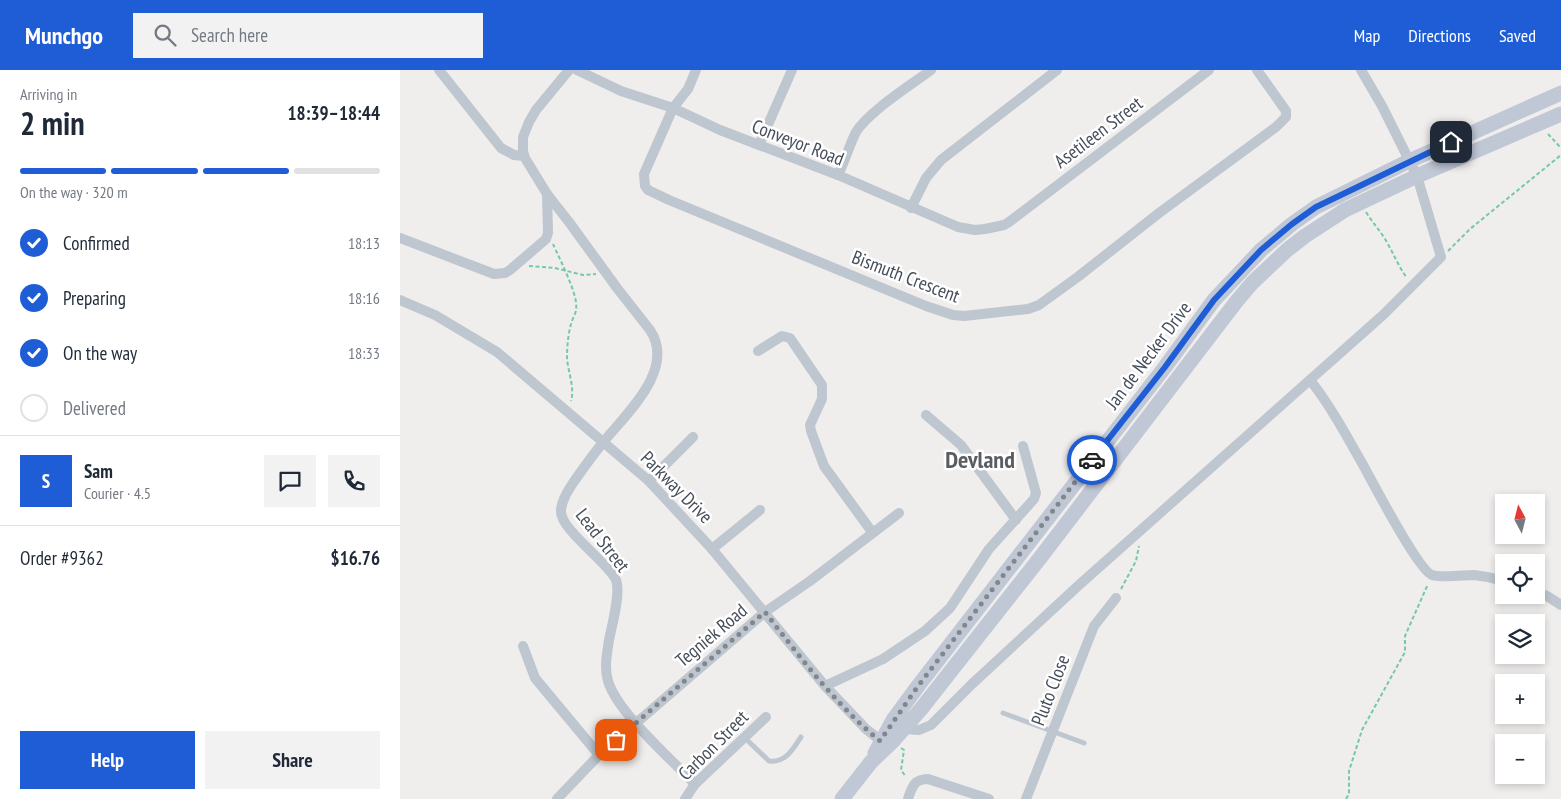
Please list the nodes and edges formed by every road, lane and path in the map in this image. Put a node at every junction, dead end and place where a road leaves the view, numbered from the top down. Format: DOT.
graph roads {
  1 [pos="439,70"];
  2 [pos="569,70"];
  3 [pos="577,70"];
  4 [pos="696,70"];
  5 [pos="792,70"];
  6 [pos="930,70"];
  7 [pos="1057,70"];
  8 [pos="1208,70"];
  9 [pos="1257,70"];
  10 [pos="1361,70"];
  11 [pos="1561,93"];
  12 [pos="673,108"];
  13 [pos="1561,114"];
  14 [pos="1541,123"];
  15 [pos="759,145"];
  16 [pos="1561,148"];
  17 [pos="1561,155"];
  18 [pos="524,156"];
  19 [pos="1409,161"];
  20 [pos="838,175"];
  21 [pos="1417,176"];
  22 [pos="547,194"];
  23 [pos="1360,203"];
  24 [pos="911,208"];
  25 [pos="1009,222"];
  26 [pos="548,233"];
  27 [pos="400,238"];
  28 [pos="1441,257"];
  29 [pos="517,266"];
  30 [pos="565,271"];
  31 [pos="607,275"];
  32 [pos="1414,285"];
  33 [pos="400,300"];
  34 [pos="758,351"];
  35 [pos="1310,380"];
  36 [pos="566,411"];
  37 [pos="926,415"];
  38 [pos="693,437"];
  39 [pos="604,441"];
  40 [pos="1023,446"];
  41 [pos="648,480"];
  42 [pos="760,510"];
  43 [pos="900,512"];
  44 [pos="1016,520"];
  45 [pos="1140,531"];
  46 [pos="872,532"];
  47 [pos="712,549"];
  48 [pos="1432,575"];
  49 [pos="1495,579"];
  50 [pos="1545,595"];
  51 [pos="1116,598"];
  52 [pos="1561,606"];
  53 [pos="765,612"];
  54 [pos="523,646"];
  55 [pos="824,686"];
  56 [pos="1003,713"];
  57 [pos="766,717"];
  58 [pos="635,723"];
  59 [pos="905,729"];
  60 [pos="1053,731"];
  61 [pos="745,737"];
  62 [pos="801,737"];
  63 [pos="1084,742"];
  64 [pos="887,743"];
  65 [pos="599,755"];
  66 [pos="914,783"];
  67 [pos="695,784"];
  68 [pos="558,799"];
  69 [pos="685,799"];
  70 [pos="842,799"];
  71 [pos="908,799"];
  72 [pos="989,799"];
  73 [pos="1026,799"];
  74 [pos="1346,799"];
  1 -- 18 [label="street"];
  2 -- 18 [label="street"];
  3 -- 12 [label="street, Conveyor Road"];
  4 -- 12 [label="street"];
  5 -- 15 [label="street"];
  6 -- 20 [label="street"];
  7 -- 24 [label="street"];
  8 -- 25 [label="street, Asetileen Street"];
  9 -- 12 [label="street, Bismuth Crescent"];
  10 -- 19 [label="street"];
  11 -- 19 [label="main road, Jan de Necker Drive"];
  12 -- 15 [label="street, Conveyor Road"];
  13 -- 14 [label="main road, Jan de Necker Drive"];
  14 -- 16 [label="path"];
  14 -- 21 [label="main road, Jan de Necker Drive"];
  15 -- 20 [label="street, Conveyor Road"];
  17 -- 28 [label="path"];
  18 -- 22 [label="street"];
  19 -- 21 [label="street"];
  19 -- 64 [label="main road, Jan de Necker Drive"];
  20 -- 24 [label="street, Conveyor Road"];
  21 -- 23 [label="main road, Jan de Necker Drive"];
  21 -- 28 [label="street"];
  22 -- 26 [label="street"];
  22 -- 31 [label="street"];
  23 -- 32 [label="path"];
  23 -- 59 [label="main road, Jan de Necker Drive"];
  24 -- 25 [label="street, Conveyor Road"];
  26 -- 29 [label="street"];
  26 -- 30 [label="path"];
  27 -- 29 [label="street"];
  28 -- 32 [label="street"];
  29 -- 30 [label="path"];
  30 -- 31 [label="path"];
  30 -- 36 [label="path"];
  31 -- 39 [label="street"];
  32 -- 35 [label="street"];
  33 -- 36 [label="street, Parkway Drive"];
  34 -- 46 [label="street"];
  35 -- 45 [label="street"];
  35 -- 48 [label="street"];
  36 -- 39 [label="street, Parkway Drive"];
  37 -- 44 [label="street"];
  38 -- 41 [label="street"];
  39 -- 41 [label="street, Parkway Drive"];
  39 -- 58 [label="street, Lead Street"];
  40 -- 44 [label="street"];
  41 -- 47 [label="street, Parkway Drive"];
  42 -- 47 [label="street"];
  43 -- 46 [label="street, Tegniek Road"];
  44 -- 55 [label="street"];
  45 -- 51 [label="path"];
  45 -- 59 [label="street"];
  46 -- 53 [label="street, Tegniek Road"];
  47 -- 53 [label="street, Parkway Drive"];
  48 -- 49 [label="street"];
  48 -- 74 [label="path"];
  50 -- 52 [label="street"];
  51 -- 60 [label="street, Pluto Close"];
  53 -- 55 [label="street, Parkway Drive"];
  53 -- 58 [label="street, Tegniek Road"];
  54 -- 65 [label="street"];
  55 -- 64 [label="street, Parkway Drive"];
  56 -- 60 [label="lane"];
  57 -- 61 [label="street, Carbon Street"];
  58 -- 65 [label="street, Tegniek Road"];
  58 -- 67 [label="street"];
  59 -- 64 [label="main road, Jan de Necker Drive"];
  60 -- 63 [label="lane"];
  60 -- 73 [label="street, Pluto Close"];
  61 -- 62 [label="lane"];
  61 -- 67 [label="street, Carbon Street"];
  64 -- 66 [label="path"];
  64 -- 70 [label="main road, Jan de Necker Drive"];
  65 -- 68 [label="street, Tegniek Road"];
  66 -- 71 [label="street"];
  66 -- 72 [label="street"];
  67 -- 69 [label="street, Carbon Street"];
}
